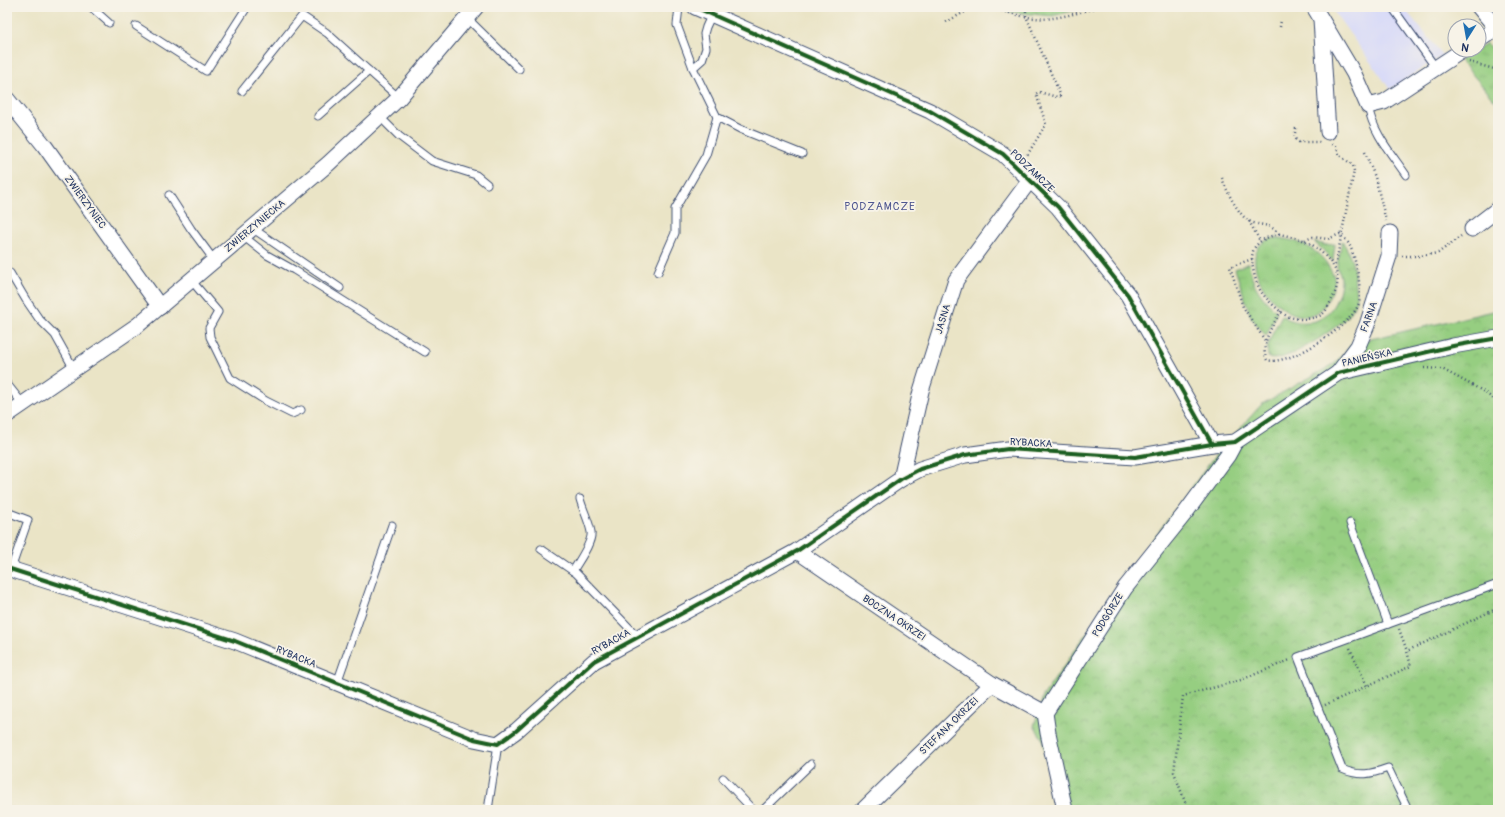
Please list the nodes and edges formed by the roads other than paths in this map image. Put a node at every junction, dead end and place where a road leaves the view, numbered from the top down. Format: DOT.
graph roads {
  1 [pos="91,7"];
  2 [pos="247,7"];
  3 [pos="678,7"];
  4 [pos="695,7"];
  5 [pos="1392,7"];
  6 [pos="1479,7"];
  7 [pos="471,12"];
  8 [pos="1317,12"];
  9 [pos="712,14"];
  10 [pos="109,23"];
  11 [pos="136,26"];
  12 [pos="1497,29"];
  13 [pos="1487,35"];
  14 [pos="1459,58"];
  15 [pos="693,68"];
  16 [pos="1436,68"];
  17 [pos="519,69"];
  18 [pos="369,71"];
  19 [pos="242,91"];
  20 [pos="398,98"];
  21 [pos="7,99"];
  22 [pos="1368,106"];
  23 [pos="318,116"];
  24 [pos="379,116"];
  25 [pos="717,117"];
  26 [pos="1325,139"];
  27 [pos="802,154"];
  28 [pos="1406,175"];
  29 [pos="1030,180"];
  30 [pos="486,184"];
  31 [pos="169,195"];
  32 [pos="1498,209"];
  33 [pos="1472,229"];
  34 [pos="248,232"];
  35 [pos="1390,233"];
  36 [pos="214,260"];
  37 [pos="658,272"];
  38 [pos="10,273"];
  39 [pos="191,280"];
  40 [pos="340,288"];
  41 [pos="160,306"];
  42 [pos="1498,338"];
  43 [pos="425,352"];
  44 [pos="74,369"];
  45 [pos="1338,373"];
  46 [pos="7,384"];
  47 [pos="23,404"];
  48 [pos="301,410"];
  49 [pos="7,415"];
  50 [pos="1235,442"];
  51 [pos="1212,444"];
  52 [pos="901,479"];
  53 [pos="580,499"];
  54 [pos="7,512"];
  55 [pos="1350,523"];
  56 [pos="392,524"];
  57 [pos="542,549"];
  58 [pos="797,551"];
  59 [pos="9,569"];
  60 [pos="573,571"];
  61 [pos="1498,584"];
  62 [pos="1388,624"];
  63 [pos="638,637"];
  64 [pos="337,683"];
  65 [pos="992,684"];
  66 [pos="1045,713"];
  67 [pos="498,744"];
  68 [pos="811,764"];
  69 [pos="723,778"];
  70 [pos="1406,805"];
  71 [pos="488,810"];
  72 [pos="753,810"];
  73 [pos="763,810"];
  74 [pos="863,810"];
  75 [pos="1065,810"];
  1 -- 10 [label="lane"];
  2 -- 11 [label="lane"];
  3 -- 15 [label="lane"];
  4 -- 9 [label="street, PODZAMCZE"];
  5 -- 16 [label="lane"];
  6 -- 12 [label="street"];
  7 -- 17 [label="lane"];
  7 -- 20 [label="street, ZWIERZYNIECKA"];
  8 -- 22 [label="street"];
  8 -- 26 [label="street"];
  9 -- 15 [label="lane"];
  9 -- 29 [label="street, PODZAMCZE"];
  12 -- 13 [label="street"];
  14 -- 16 [label="street"];
  15 -- 25 [label="lane"];
  16 -- 22 [label="street"];
  18 -- 19 [label="lane"];
  18 -- 20 [label="lane"];
  18 -- 23 [label="lane"];
  20 -- 24 [label="street, ZWIERZYNIECKA"];
  21 -- 41 [label="street, ZWIERZYNIEC"];
  22 -- 28 [label="lane"];
  24 -- 30 [label="lane"];
  24 -- 34 [label="street, ZWIERZYNIECKA"];
  25 -- 27 [label="lane"];
  25 -- 37 [label="lane"];
  29 -- 51 [label="street, PODZAMCZE"];
  29 -- 52 [label="street, JASNA"];
  31 -- 36 [label="lane"];
  32 -- 33 [label="street"];
  34 -- 36 [label="street, ZWIERZYNIECKA"];
  34 -- 40 [label="lane"];
  34 -- 43 [label="lane"];
  35 -- 45 [label="street, FARNA"];
  36 -- 39 [label="street, ZWIERZYNIECKA"];
  38 -- 44 [label="lane"];
  39 -- 41 [label="street, ZWIERZYNIECKA"];
  39 -- 48 [label="lane"];
  41 -- 44 [label="street, ZWIERZYNIECKA"];
  42 -- 45 [label="street, PANIEŃSKA"];
  44 -- 47 [label="street, ZWIERZYNIECKA"];
  45 -- 50 [label="street, PANIEŃSKA"];
  46 -- 47 [label="lane"];
  47 -- 49 [label="street, ZWIERZYNIECKA"];
  50 -- 51 [label="street, RYBACKA"];
  50 -- 66 [label="street, PODGÓRZE"];
  51 -- 52 [label="street, RYBACKA"];
  52 -- 58 [label="street, RYBACKA"];
  53 -- 60 [label="lane"];
  54 -- 59 [label="lane"];
  55 -- 62 [label="lane"];
  56 -- 64 [label="lane"];
  57 -- 60 [label="lane"];
  58 -- 63 [label="street, RYBACKA"];
  58 -- 65 [label="street, BOCZNA OKRZEI"];
  59 -- 64 [label="street, RYBACKA"];
  60 -- 63 [label="lane"];
  61 -- 62 [label="lane"];
  62 -- 70 [label="lane"];
  63 -- 67 [label="street, RYBACKA"];
  64 -- 67 [label="street, RYBACKA"];
  65 -- 66 [label="street"];
  65 -- 74 [label="street, STEFANA OKRZEI"];
  66 -- 75 [label="street"];
  67 -- 71 [label="lane"];
  68 -- 73 [label="lane"];
  69 -- 72 [label="lane"];
}
